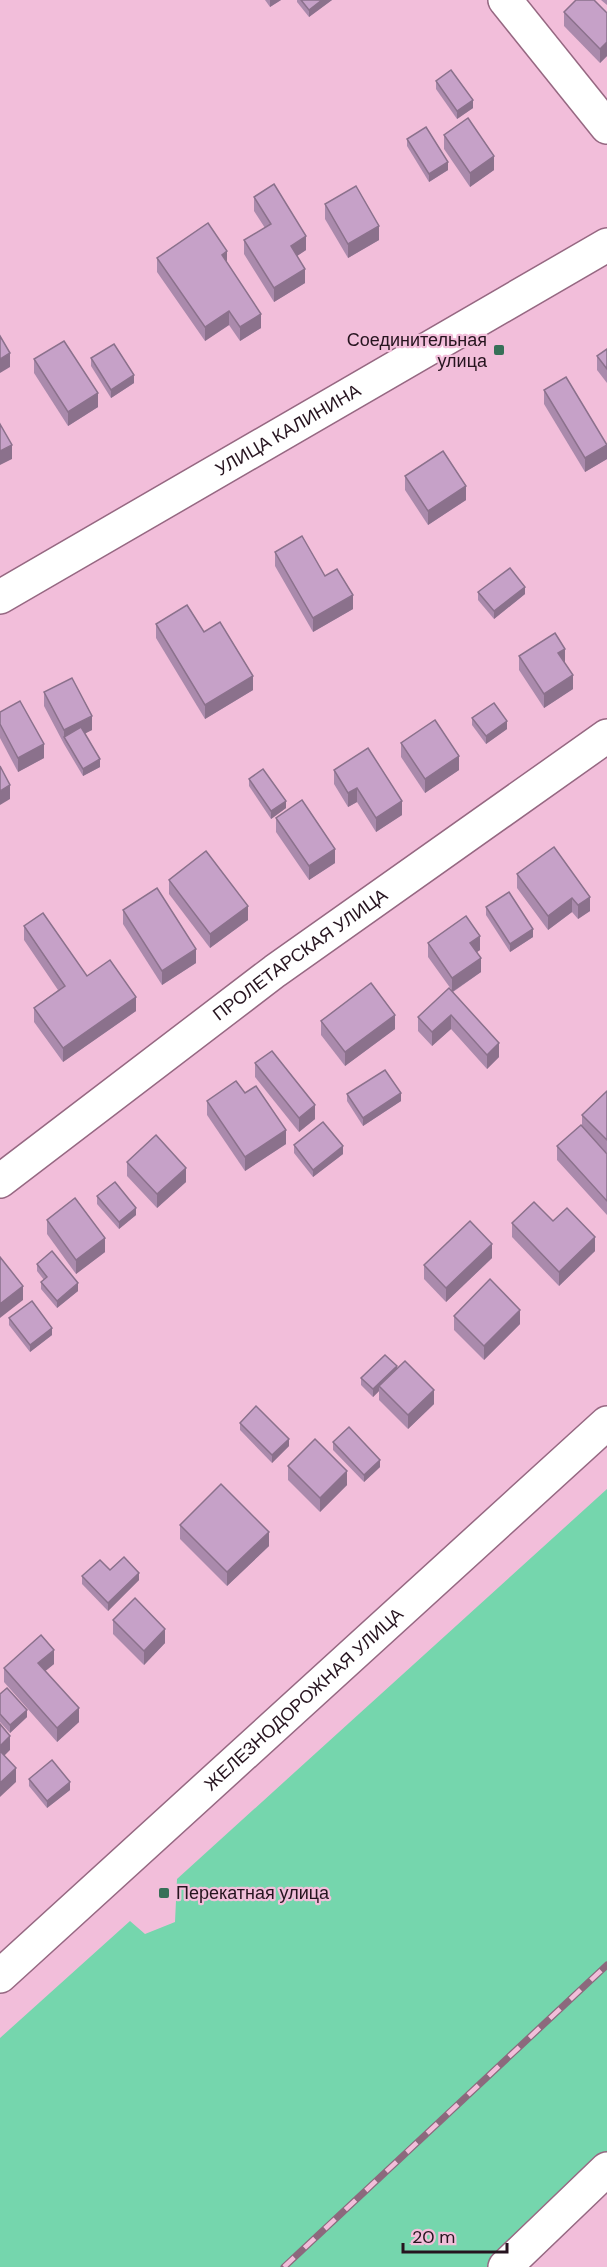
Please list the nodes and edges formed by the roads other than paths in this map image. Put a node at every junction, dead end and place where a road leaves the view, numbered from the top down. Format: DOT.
graph roads {
  1 [pos="506,0"];
  2 [pos="607,127"];
  3 [pos="607,245"];
  4 [pos="0,597"];
  5 [pos="607,736"];
  6 [pos="0,1181"];
  7 [pos="607,1423"];
  8 [pos="0,1976"];
  9 [pos="607,2169"];
  10 [pos="505,2267"];
  1 -- 2 [label="street"];
  3 -- 4 [label="street, УЛИЦА КАЛИНИНА"];
  5 -- 6 [label="street, ПРОЛЕТАРСКАЯ УЛИЦА"];
  7 -- 8 [label="street, ЖЕЛЕЗНОДОРОЖНАЯ УЛИЦА"];
  9 -- 10 [label="street"];
}
